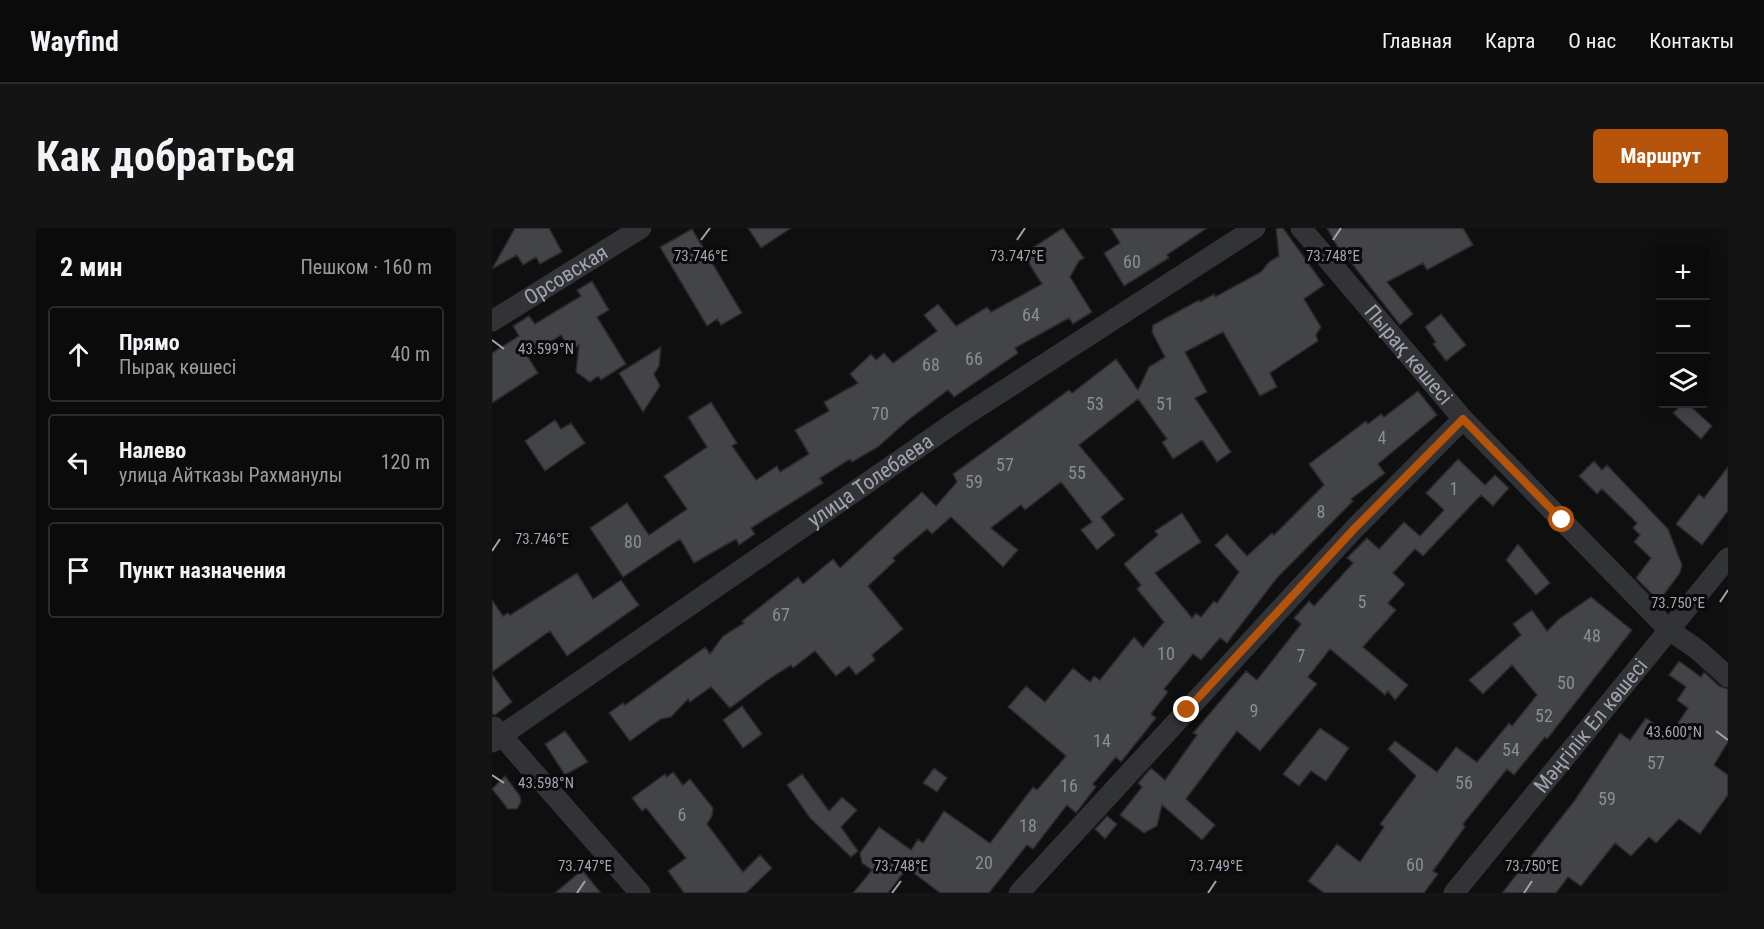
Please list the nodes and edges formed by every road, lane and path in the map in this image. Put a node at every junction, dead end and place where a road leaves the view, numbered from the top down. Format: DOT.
graph roads {
  1 [pos="641,228"];
  2 [pos="1255,228"];
  3 [pos="1301,228"];
  4 [pos="492,321"];
  5 [pos="1463,419"];
  6 [pos="1728,558"];
  7 [pos="1668,629"];
  8 [pos="1728,677"];
  9 [pos="495,734"];
  10 [pos="640,893"];
  11 [pos="1018,893"];
  12 [pos="1454,893"];
  1 -- 4 [label="street, Орсовская"];
  2 -- 9 [label="street, улица Толебаева"];
  3 -- 5 [label="street, Пырақ көшесі"];
  5 -- 7 [label="street, Пырақ көшесі"];
  5 -- 11 [label="street"];
  6 -- 7 [label="street, Мәңгілік Ел көшесі"];
  7 -- 8 [label="street, Пырақ көшесі"];
  7 -- 12 [label="street, Мәңгілік Ел көшесі"];
  9 -- 10 [label="street"];
}
